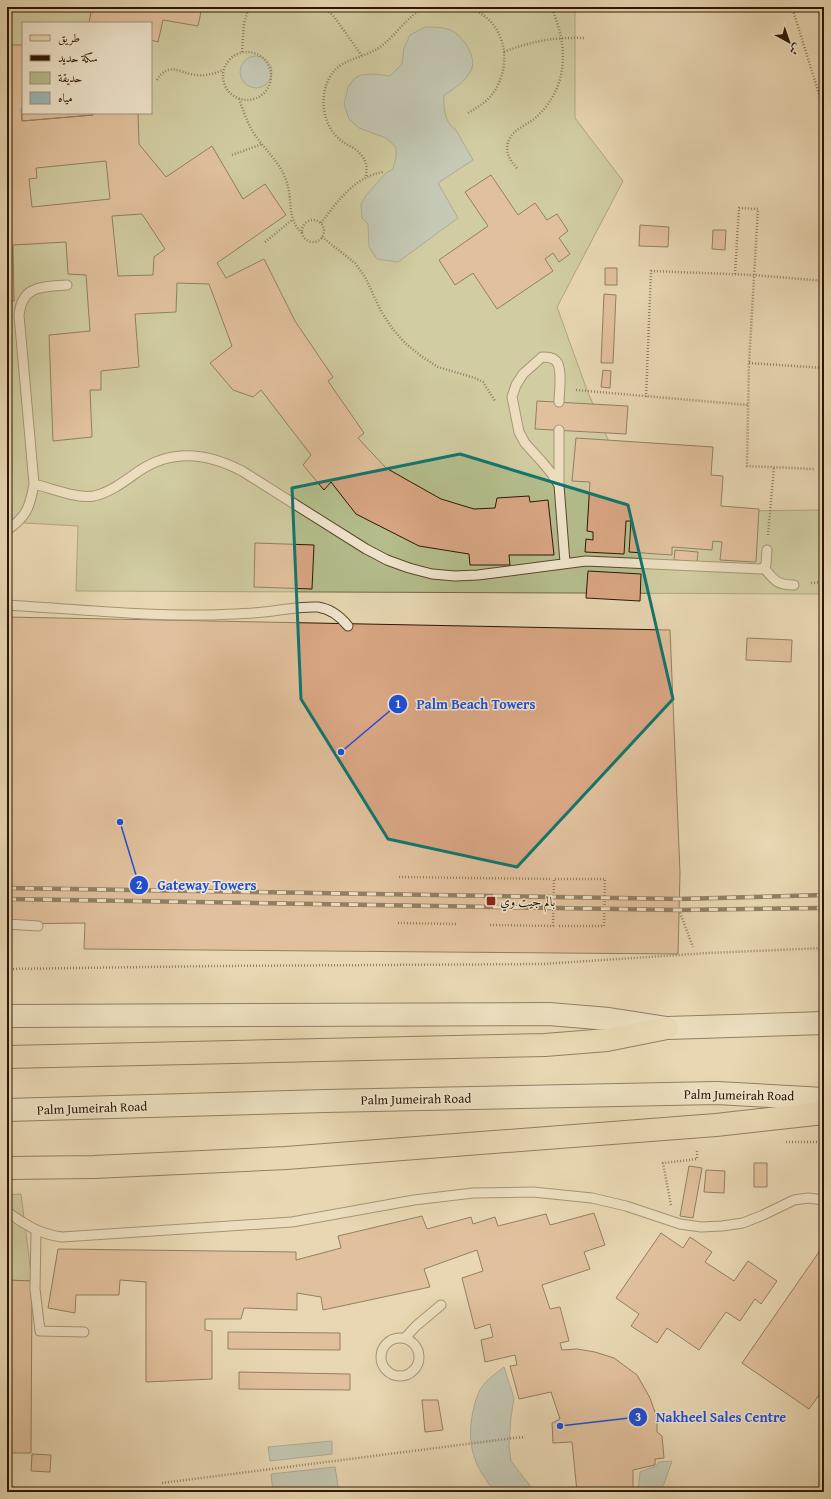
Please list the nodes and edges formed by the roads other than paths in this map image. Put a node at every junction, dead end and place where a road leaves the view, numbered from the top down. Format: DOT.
graph roads {
  1 [pos="67,285"];
  2 [pos="559,402"];
  3 [pos="559,430"];
  4 [pos="34,484"];
  5 [pos="559,485"];
  6 [pos="7,530"];
  7 [pos="767,550"];
  8 [pos="565,563"];
  9 [pos="764,568"];
  10 [pos="794,585"];
  11 [pos="7,605"];
  12 [pos="348,626"];
  13 [pos="7,924"];
  14 [pos="38,926"];
  15 [pos="7,1016"];
  16 [pos="824,1023"];
  17 [pos="667,1028"];
  18 [pos="7,1056"];
  19 [pos="824,1099"];
  20 [pos="7,1110"];
  21 [pos="824,1113"];
  22 [pos="7,1168"];
  23 [pos="824,1200"];
  24 [pos="7,1212"];
  25 [pos="36,1231"];
  26 [pos="441,1305"];
  27 [pos="84,1332"];
  28 [pos="405,1338"];
  1 -- 4 [label="lane"];
  2 -- 5 [label="lane"];
  3 -- 5 [label="lane"];
  4 -- 6 [label="lane"];
  4 -- 8 [label="lane"];
  5 -- 8 [label="lane"];
  7 -- 9 [label="lane"];
  8 -- 9 [label="lane"];
  9 -- 10 [label="lane"];
  11 -- 12 [label="lane"];
  13 -- 14 [label="lane"];
  15 -- 17 [label="main road"];
  16 -- 17 [label="main road"];
  17 -- 18 [label="main road"];
  19 -- 20 [label="main road, Palm Jumeirah Road"];
  21 -- 22 [label="main road"];
  23 -- 25 [label="lane"];
  24 -- 25 [label="lane"];
  25 -- 27 [label="lane"];
  26 -- 28 [label="lane"];
  28 -- 28 [label="lane"];
}
